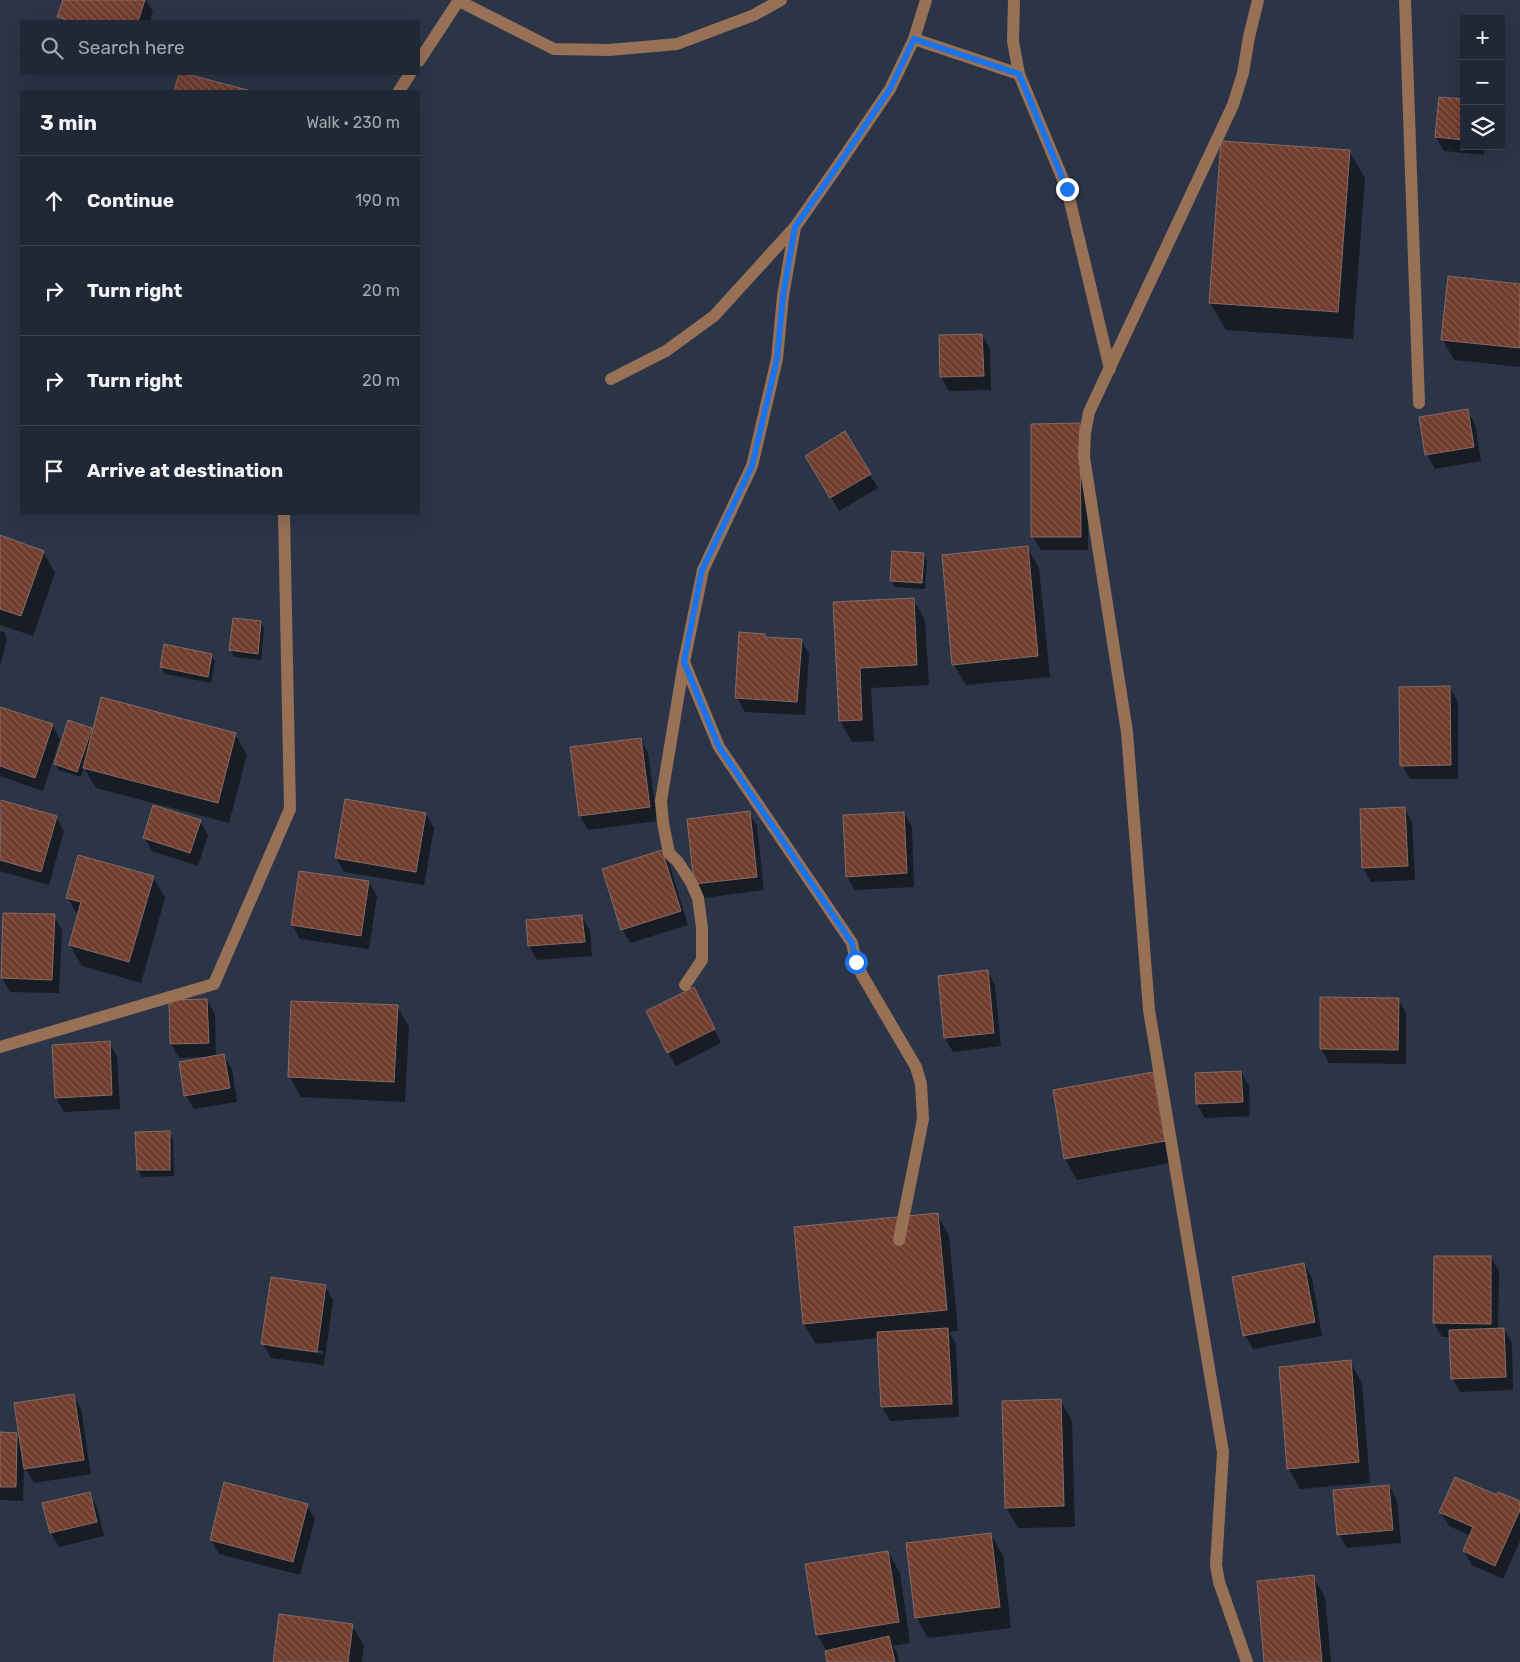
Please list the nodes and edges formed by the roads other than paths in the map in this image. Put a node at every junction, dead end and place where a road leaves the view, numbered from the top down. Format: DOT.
graph roads {
  1 [pos="459,0"];
  2 [pos="781,0"];
  3 [pos="926,0"];
  4 [pos="1014,0"];
  5 [pos="1258,0"];
  6 [pos="1404,0"];
  7 [pos="914,39"];
  8 [pos="420,59"];
  9 [pos="1019,74"];
  10 [pos="409,75"];
  11 [pos="400,90"];
  12 [pos="795,227"];
  13 [pos="1110,369"];
  14 [pos="611,379"];
  15 [pos="1419,403"];
  16 [pos="284,515"];
  17 [pos="684,662"];
  18 [pos="685,985"];
  19 [pos="0,1047"];
  20 [pos="899,1240"];
  21 [pos="1247,1662"];
  1 -- 2 [label="street"];
  1 -- 8 [label="street"];
  3 -- 7 [label="street"];
  4 -- 9 [label="street"];
  5 -- 13 [label="street"];
  6 -- 15 [label="street"];
  7 -- 9 [label="street"];
  7 -- 12 [label="street"];
  9 -- 13 [label="street"];
  10 -- 11 [label="street"];
  12 -- 14 [label="street"];
  12 -- 17 [label="street"];
  13 -- 21 [label="street"];
  16 -- 19 [label="street"];
  17 -- 18 [label="street"];
  17 -- 20 [label="street"];
}
